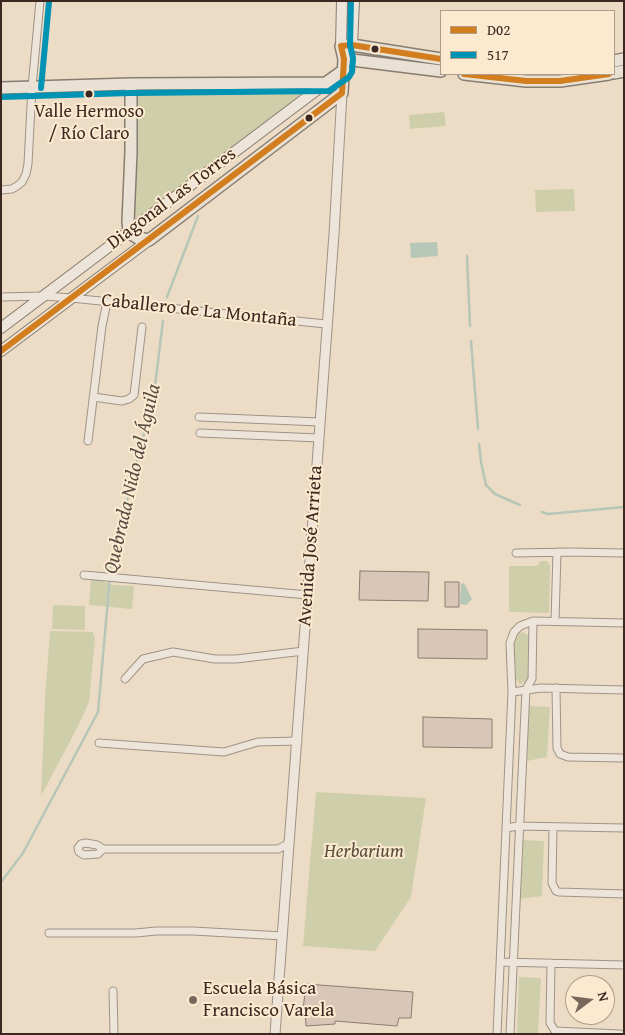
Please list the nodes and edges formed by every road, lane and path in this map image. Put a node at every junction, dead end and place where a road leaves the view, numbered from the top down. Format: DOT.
graph roads {
  1 [pos="40,1"];
  2 [pos="342,1"];
  3 [pos="354,1"];
  4 [pos="346,46"];
  5 [pos="440,59"];
  6 [pos="344,65"];
  7 [pos="440,71"];
  8 [pos="473,75"];
  9 [pos="602,75"];
  10 [pos="131,84"];
  11 [pos="326,84"];
  12 [pos="32,87"];
  13 [pos="1,88"];
  14 [pos="342,93"];
  15 [pos="1,190"];
  16 [pos="129,230"];
  17 [pos="149,240"];
  18 [pos="44,296"];
  19 [pos="1,297"];
  20 [pos="71,298"];
  21 [pos="107,302"];
  22 [pos="3,323"];
  23 [pos="326,324"];
  24 [pos="142,327"];
  25 [pos="1,350"];
  26 [pos="1,355"];
  27 [pos="93,397"];
  28 [pos="199,417"];
  29 [pos="320,422"];
  30 [pos="200,433"];
  31 [pos="319,438"];
  32 [pos="88,441"];
  33 [pos="557,552"];
  34 [pos="516,554"];
  35 [pos="624,554"];
  36 [pos="84,575"];
  37 [pos="308,595"];
  38 [pos="533,621"];
  39 [pos="555,621"];
  40 [pos="624,623"];
  41 [pos="304,651"];
  42 [pos="125,679"];
  43 [pos="556,688"];
  44 [pos="526,689"];
  45 [pos="624,690"];
  46 [pos="512,692"];
  47 [pos="298,741"];
  48 [pos="99,743"];
  49 [pos="624,758"];
  50 [pos="518,826"];
  51 [pos="553,827"];
  52 [pos="506,828"];
  53 [pos="624,828"];
  54 [pos="290,836"];
  55 [pos="103,849"];
  56 [pos="278,849"];
  57 [pos="288,866"];
  58 [pos="624,894"];
  59 [pos="49,933"];
  60 [pos="283,936"];
  61 [pos="501,962"];
  62 [pos="514,962"];
  63 [pos="551,963"];
  64 [pos="624,965"];
  65 [pos="113,991"];
  66 [pos="114,1034"];
  67 [pos="275,1034"];
  68 [pos="497,1034"];
  69 [pos="510,1034"];
  70 [pos="620,1034"];
  1 -- 12 [label="street"];
  2 -- 4 [label="main road, Avenida José Arrieta"];
  3 -- 4 [label="main road, Avenida José Arrieta"];
  4 -- 5 [label="main road"];
  4 -- 6 [label="main road, Avenida José Arrieta"];
  6 -- 7 [label="main road"];
  6 -- 11 [label="main road, Diagonal Las Torres"];
  6 -- 14 [label="main road, Avenida José Arrieta"];
  8 -- 9 [label="main road"];
  10 -- 11 [label="main road"];
  10 -- 12 [label="main road"];
  10 -- 16 [label="main road"];
  11 -- 16 [label="main road, Diagonal Las Torres"];
  12 -- 13 [label="main road"];
  12 -- 15 [label="street"];
  14 -- 17 [label="main road, Diagonal Las Torres"];
  14 -- 23 [label="street, Avenida José Arrieta"];
  16 -- 17 [label="main road"];
  16 -- 18 [label="main road, Diagonal Las Torres"];
  17 -- 20 [label="main road, Diagonal Las Torres"];
  18 -- 19 [label="street, Caballero de La Montaña"];
  18 -- 20 [label="street, Caballero de La Montaña"];
  18 -- 22 [label="main road, Diagonal Las Torres"];
  20 -- 21 [label="street, Caballero de La Montaña"];
  20 -- 25 [label="main road, Diagonal Las Torres"];
  21 -- 23 [label="street, Caballero de La Montaña"];
  21 -- 27 [label="street"];
  23 -- 29 [label="street, Avenida José Arrieta"];
  24 -- 27 [label="street"];
  25 -- 26 [label="street"];
  27 -- 32 [label="street"];
  28 -- 29 [label="street"];
  29 -- 31 [label="street, Avenida José Arrieta"];
  30 -- 31 [label="street"];
  31 -- 37 [label="street, Avenida José Arrieta"];
  33 -- 34 [label="street"];
  33 -- 35 [label="street"];
  33 -- 39 [label="street"];
  36 -- 37 [label="street"];
  37 -- 41 [label="street, Avenida José Arrieta"];
  38 -- 39 [label="street"];
  38 -- 44 [label="street"];
  38 -- 46 [label="street"];
  39 -- 40 [label="street"];
  41 -- 42 [label="street"];
  41 -- 47 [label="street, Avenida José Arrieta"];
  43 -- 44 [label="street"];
  43 -- 45 [label="street"];
  43 -- 49 [label="street"];
  44 -- 46 [label="street"];
  44 -- 50 [label="street"];
  46 -- 52 [label="street"];
  47 -- 48 [label="street"];
  47 -- 54 [label="street, Avenida José Arrieta"];
  50 -- 51 [label="street"];
  50 -- 52 [label="street"];
  50 -- 62 [label="street"];
  51 -- 53 [label="street"];
  51 -- 58 [label="street"];
  52 -- 61 [label="street"];
  54 -- 56 [label="street"];
  54 -- 57 [label="street, Avenida José Arrieta"];
  55 -- 56 [label="street"];
  56 -- 57 [label="street"];
  57 -- 60 [label="street, Avenida José Arrieta"];
  59 -- 60 [label="street"];
  60 -- 67 [label="street, Avenida José Arrieta"];
  61 -- 62 [label="street"];
  61 -- 68 [label="street"];
  62 -- 63 [label="street"];
  62 -- 69 [label="street"];
  63 -- 64 [label="street"];
  63 -- 70 [label="street"];
  65 -- 66 [label="street"];
}
